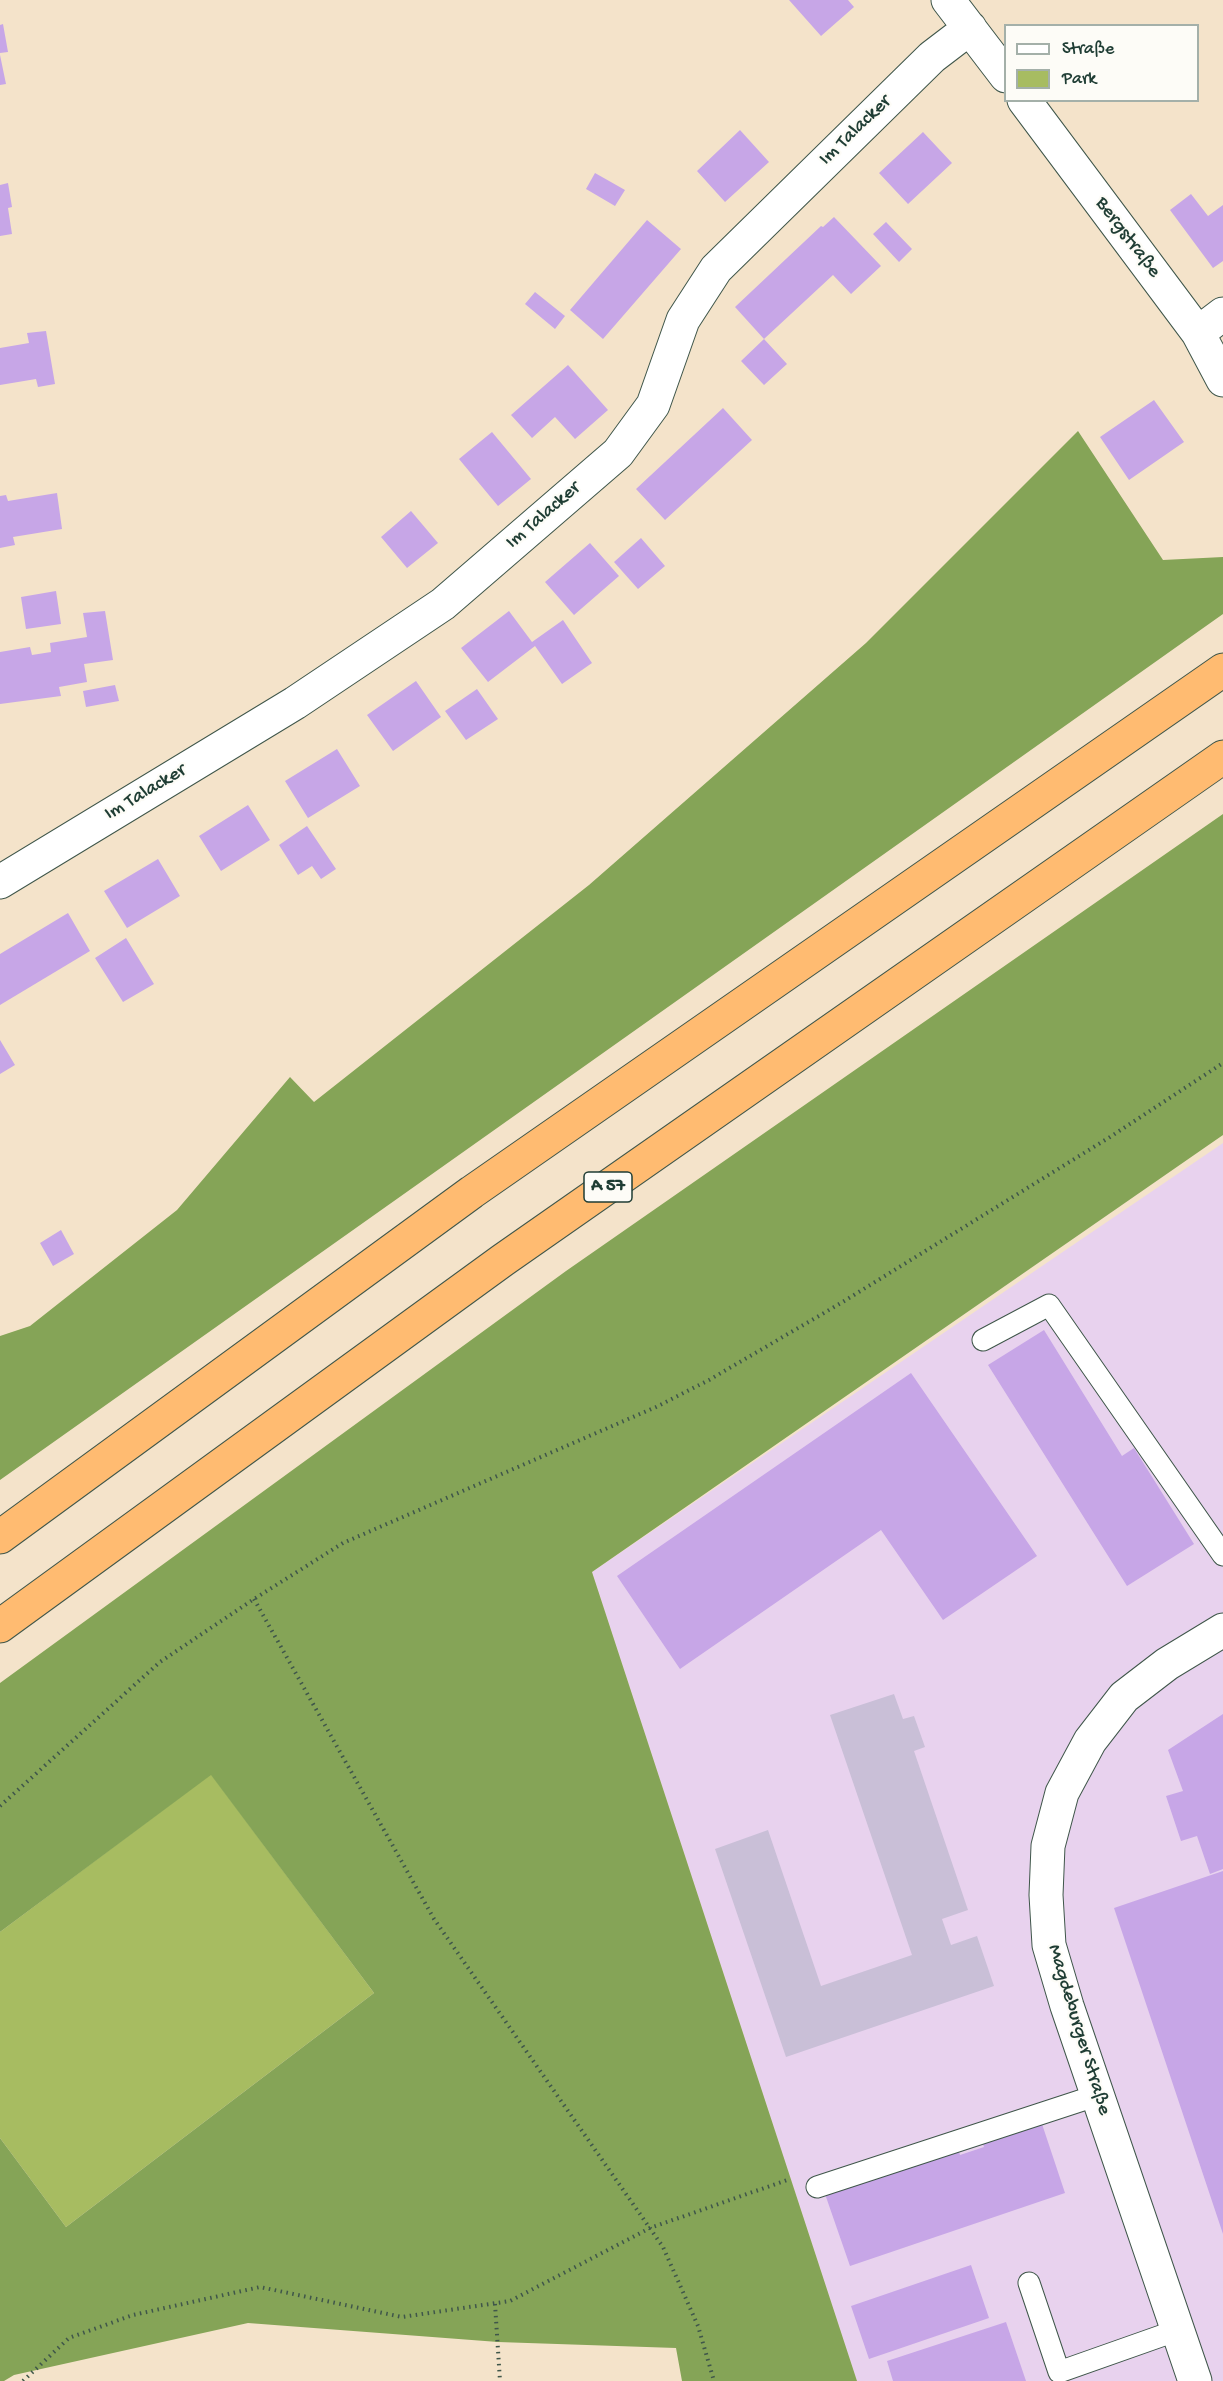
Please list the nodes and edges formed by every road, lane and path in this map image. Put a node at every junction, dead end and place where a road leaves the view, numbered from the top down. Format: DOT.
graph roads {
  1 [pos="948,0"];
  2 [pos="970,28"];
  3 [pos="1004,75"];
  4 [pos="1026,102"];
  5 [pos="1210,324"];
  6 [pos="1223,380"];
  7 [pos="1223,670"];
  8 [pos="1223,756"];
  9 [pos="0,882"];
  10 [pos="1223,1062"];
  11 [pos="983,1340"];
  12 [pos="0,1537"];
  13 [pos="1223,1555"];
  14 [pos="254,1599"];
  15 [pos="0,1626"];
  16 [pos="1223,1630"];
  17 [pos="0,1806"];
  18 [pos="1098,2095"];
  19 [pos="795,2177"];
  20 [pos="817,2187"];
  21 [pos="650,2228"];
  22 [pos="1029,2283"];
  23 [pos="495,2304"];
  24 [pos="1178,2330"];
  25 [pos="23,2381"];
  26 [pos="500,2381"];
  27 [pos="714,2381"];
  28 [pos="1195,2381"];
  1 -- 2 [label="street"];
  2 -- 3 [label="street"];
  2 -- 9 [label="street, Im Talacker"];
  4 -- 5 [label="street, Bergstraße"];
  5 -- 6 [label="street, Bergstraße"];
  7 -- 12 [label="highway"];
  8 -- 15 [label="highway, A 57"];
  10 -- 14 [label="path"];
  11 -- 13 [label="lane"];
  14 -- 17 [label="path"];
  14 -- 21 [label="path"];
  16 -- 18 [label="street, Magdeburger Straße"];
  18 -- 20 [label="lane"];
  18 -- 24 [label="street, Magdeburger Straße"];
  19 -- 21 [label="path"];
  21 -- 23 [label="path"];
  21 -- 27 [label="path"];
  22 -- 24 [label="lane"];
  23 -- 25 [label="path"];
  23 -- 26 [label="path"];
  24 -- 28 [label="street, Magdeburger Straße"];
}
